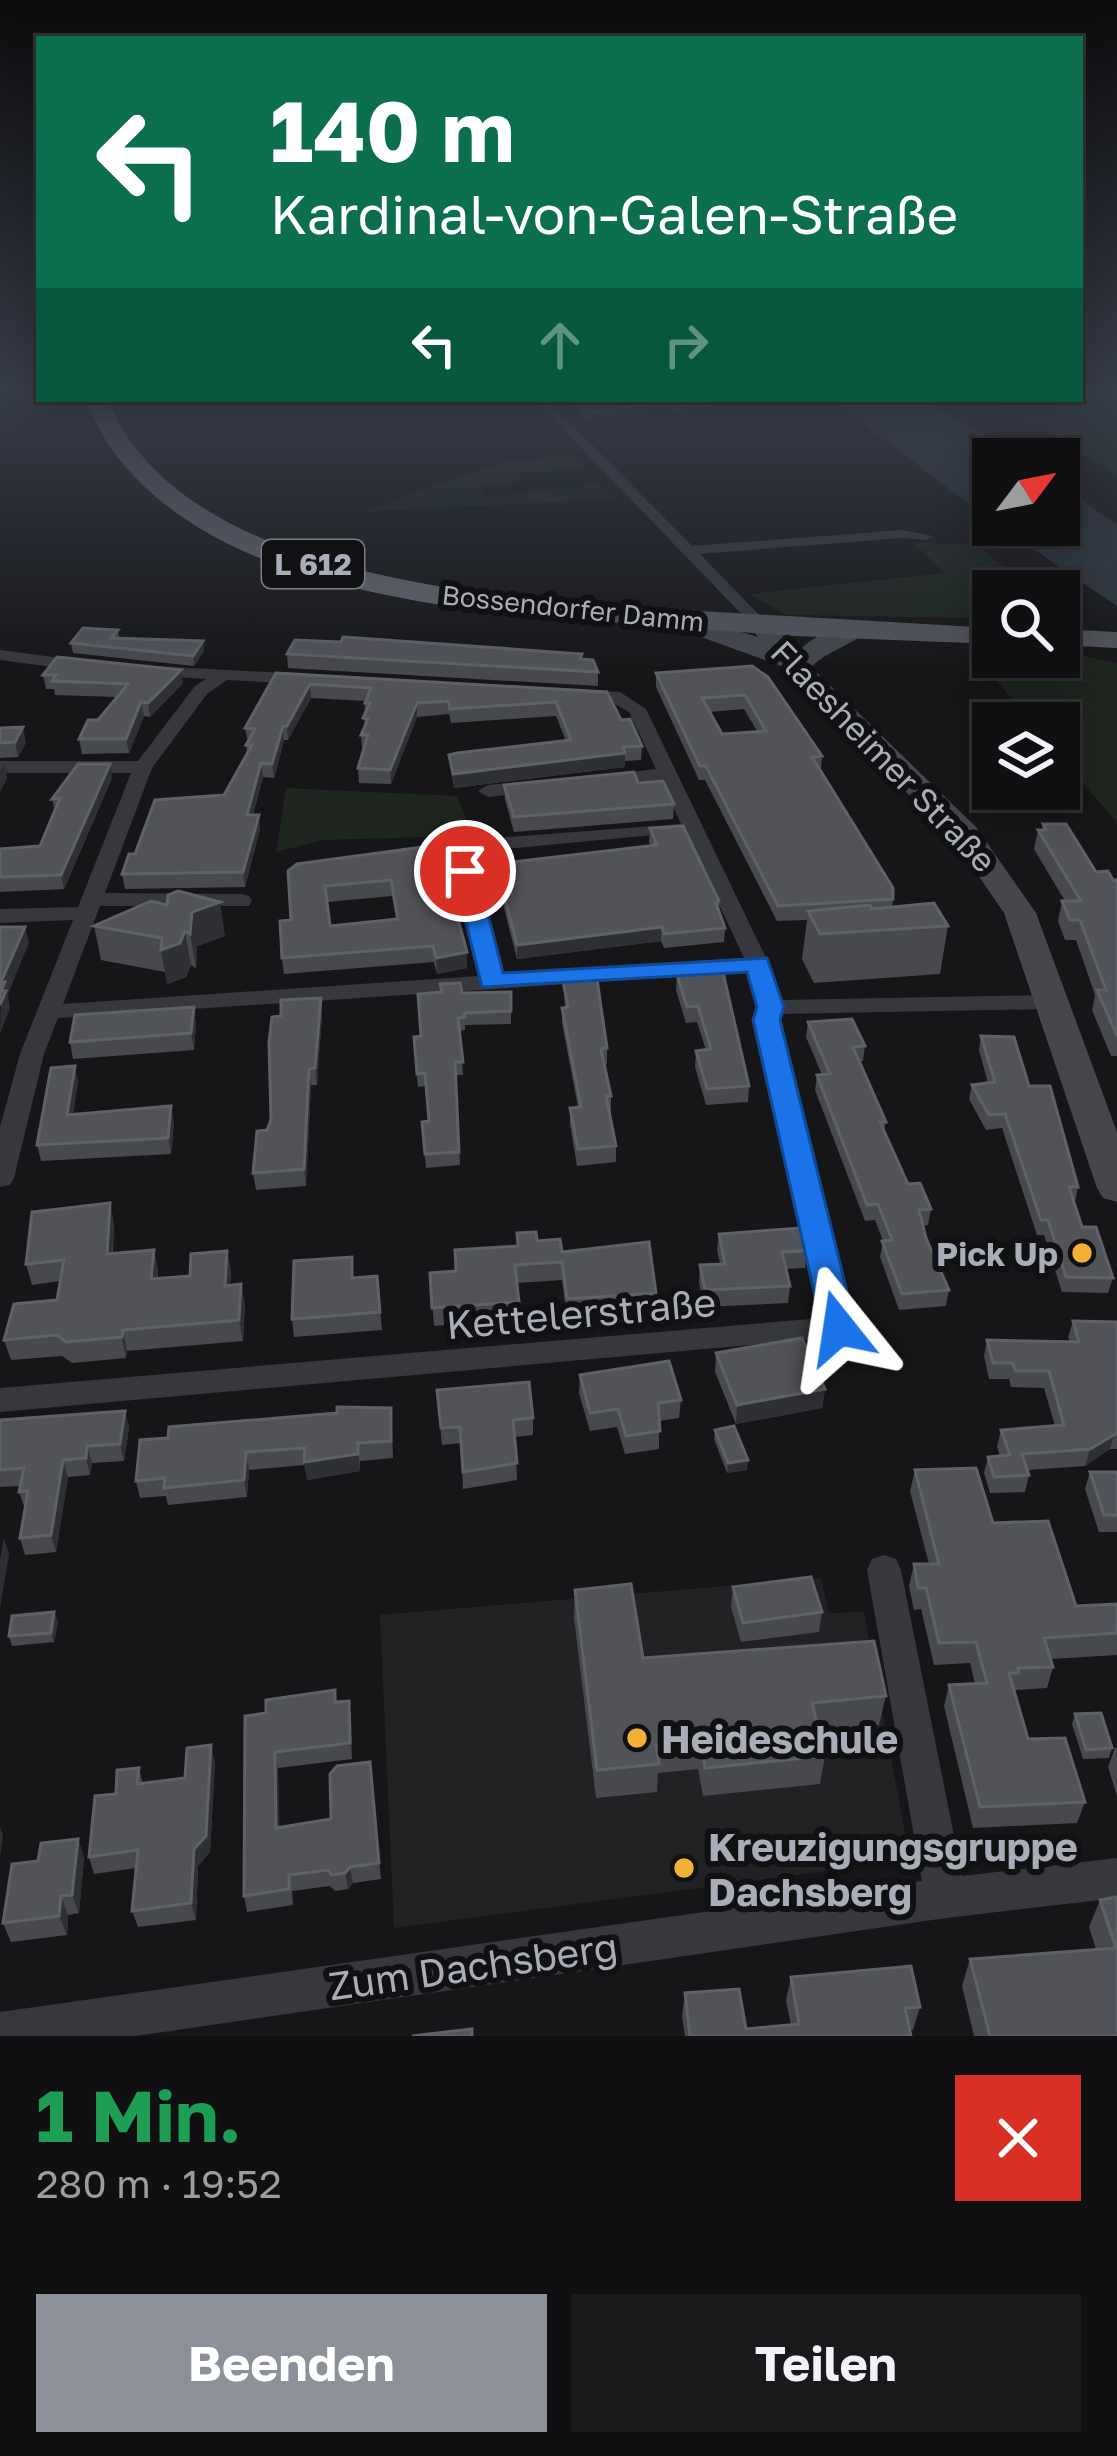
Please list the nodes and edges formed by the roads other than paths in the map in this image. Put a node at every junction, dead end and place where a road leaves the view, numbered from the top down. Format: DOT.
graph roads {
  1 [pos="158,484"];
  2 [pos="622,484"];
  3 [pos="926,536"];
  4 [pos="686,551"];
  5 [pos="528,609"];
  6 [pos="677,620"];
  7 [pos="760,624"];
  8 [pos="854,632"];
  9 [pos="972,635"];
  10 [pos="1080,639"];
  11 [pos="1116,640"];
  12 [pos="0,655"];
  13 [pos="797,666"];
  14 [pos="112,668"];
  15 [pos="135,670"];
  16 [pos="220,678"];
  17 [pos="319,680"];
  18 [pos="548,693"];
  19 [pos="0,766"];
  20 [pos="143,767"];
  21 [pos="667,774"];
  22 [pos="578,782"];
  23 [pos="555,784"];
  24 [pos="488,791"];
  25 [pos="690,828"];
  26 [pos="494,844"];
  27 [pos="465,871"];
  28 [pos="242,901"];
  29 [pos="91,906"];
  30 [pos="0,916"];
  31 [pos="758,964"];
  32 [pos="492,982"];
  33 [pos="1052,1002"];
  34 [pos="770,1007"];
  35 [pos="47,1012"];
  36 [pos="0,1178"];
  37 [pos="1117,1188"];
  38 [pos="0,1400"];
  39 [pos="884,1570"];
  40 [pos="1117,1878"];
  41 [pos="946,1898"];
  42 [pos="0,2034"];
  1 -- 5 [label="highway, Bossendorfer Damm / L 612"];
  2 -- 4 [label="street, Flaesheimer Straße"];
  3 -- 4 [label="street"];
  4 -- 7 [label="street, Flaesheimer Straße"];
  5 -- 6 [label="main road, Bossendorfer Damm / L 612"];
  6 -- 7 [label="main road, Bossendorfer Damm / L 612"];
  6 -- 13 [label="main road"];
  7 -- 8 [label="main road, Bossendorfer Damm"];
  7 -- 13 [label="main road, Flaesheimer Straße"];
  8 -- 9 [label="main road, Bossendorfer Damm"];
  8 -- 13 [label="main road"];
  10 -- 11 [label="main road"];
  12 -- 14 [label="street"];
  13 -- 33 [label="main road, Flaesheimer Straße"];
  15 -- 16 [label="street"];
  16 -- 17 [label="street"];
  16 -- 20 [label="street"];
  18 -- 21 [label="street"];
  19 -- 20 [label="street"];
  20 -- 29 [label="street"];
  21 -- 22 [label="street"];
  21 -- 25 [label="street"];
  23 -- 24 [label="street"];
  25 -- 26 [label="street"];
  25 -- 31 [label="street"];
  27 -- 32 [label="street"];
  28 -- 29 [label="street"];
  29 -- 30 [label="street"];
  29 -- 35 [label="street"];
  31 -- 32 [label="street"];
  31 -- 34 [label="street"];
  32 -- 35 [label="street"];
  33 -- 34 [label="street"];
  33 -- 37 [label="main road, Flaesheimer Straße"];
  34 -- 38 [label="street, Kettelerstraße"];
  35 -- 36 [label="street"];
  39 -- 41 [label="street"];
  40 -- 41 [label="street, Zum Dachsberg"];
  41 -- 42 [label="street, Zum Dachsberg"];
}
